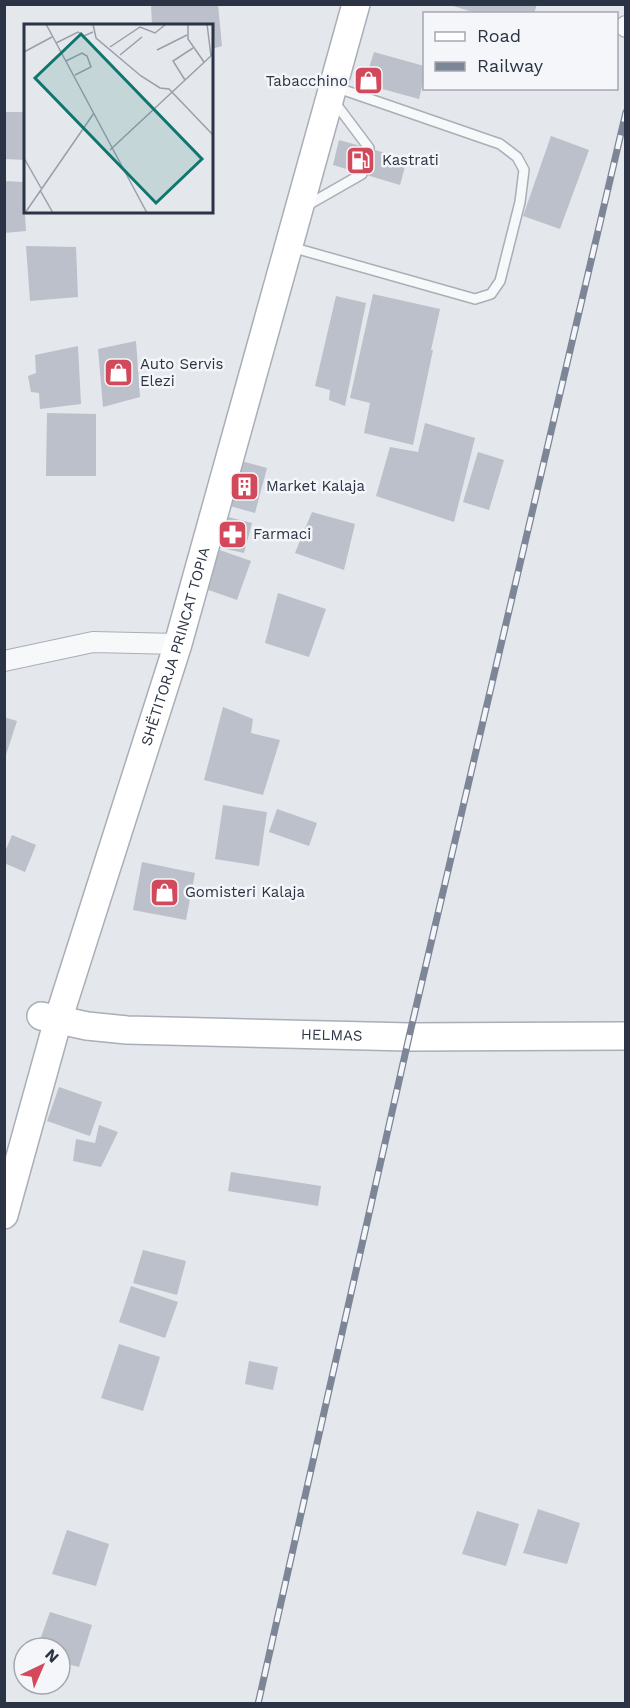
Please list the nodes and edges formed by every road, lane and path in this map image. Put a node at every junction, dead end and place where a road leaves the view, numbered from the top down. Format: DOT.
graph roads {
  1 [pos="356,4"];
  2 [pos="332,91"];
  3 [pos="369,148"];
  4 [pos="362,174"];
  5 [pos="298,210"];
  6 [pos="288,247"];
  7 [pos="178,644"];
  8 [pos="4,661"];
  9 [pos="49,1018"];
  10 [pos="626,1036"];
  11 [pos="4,1215"];
  1 -- 2 [label="main road, SHËTITORJA PRINCAT TOPIA"];
  2 -- 3 [label="lane"];
  2 -- 5 [label="main road, SHËTITORJA PRINCAT TOPIA"];
  2 -- 6 [label="lane"];
  4 -- 5 [label="lane"];
  5 -- 6 [label="main road, SHËTITORJA PRINCAT TOPIA"];
  6 -- 7 [label="main road, SHËTITORJA PRINCAT TOPIA"];
  7 -- 8 [label="street"];
  7 -- 9 [label="main road, SHËTITORJA PRINCAT TOPIA"];
  9 -- 10 [label="main road, HELMAS"];
  9 -- 11 [label="main road, SHËTITORJA PRINCAT TOPIA"];
}
